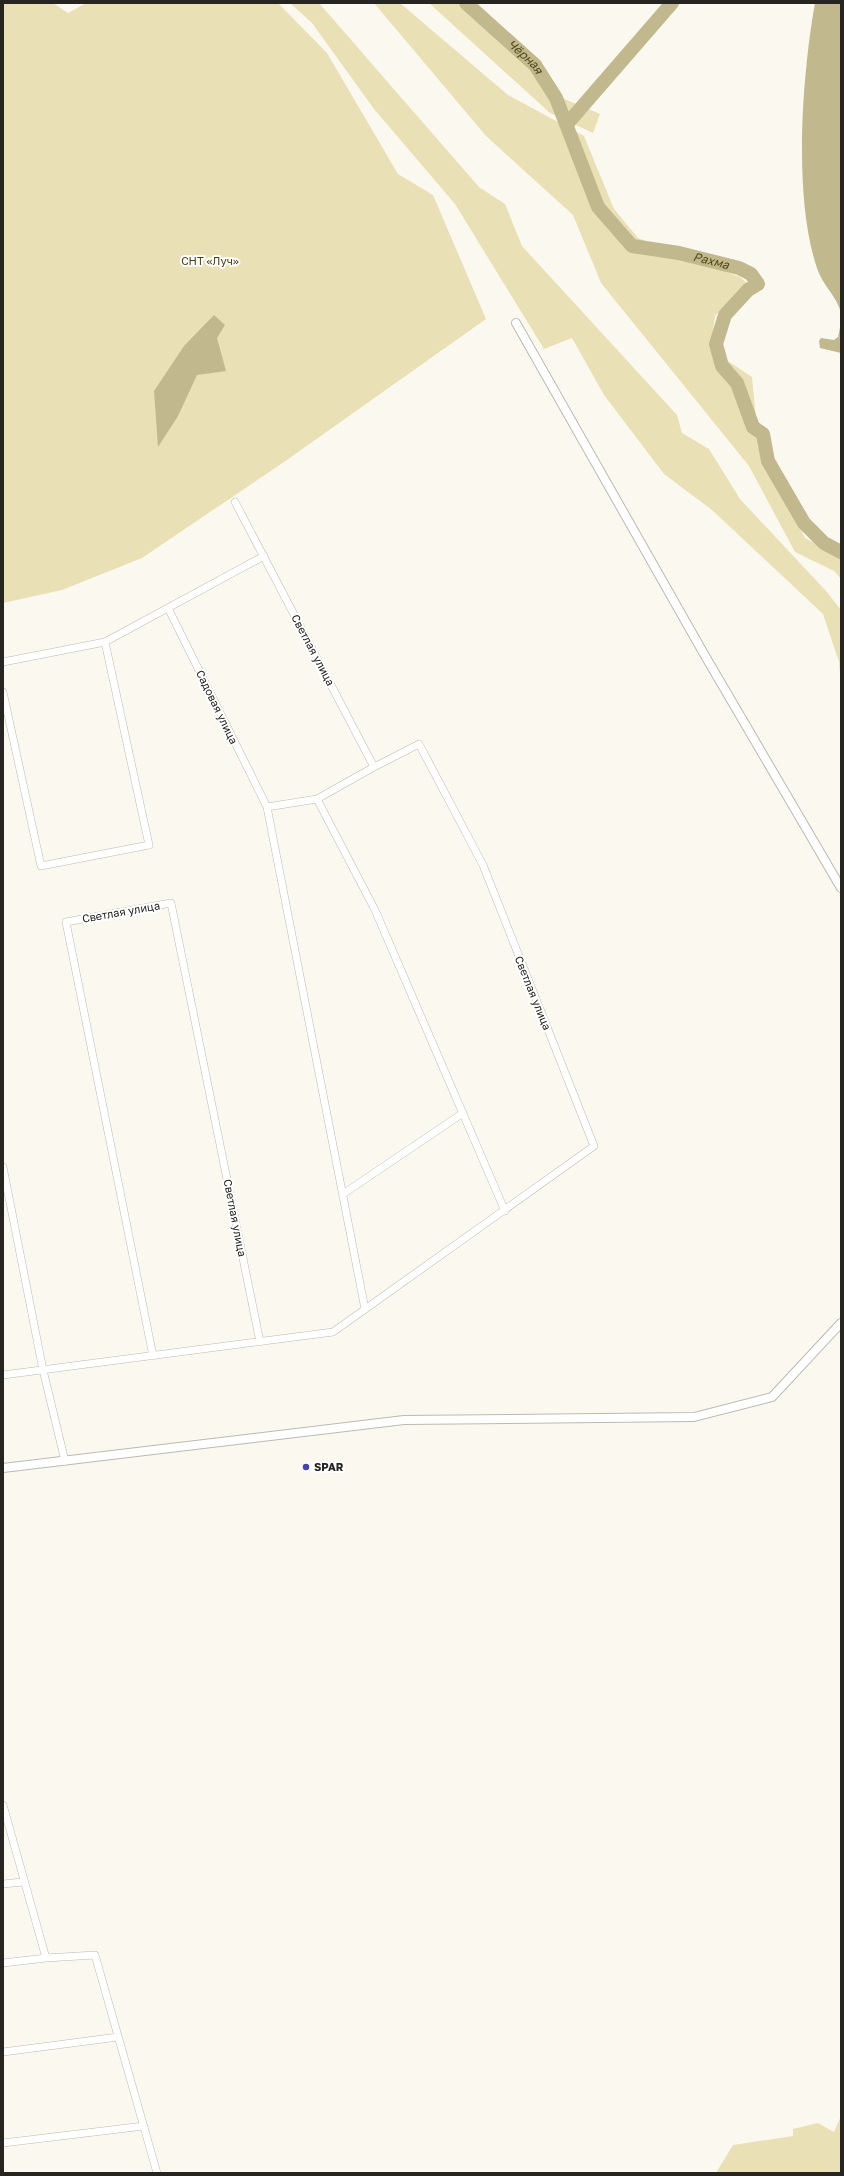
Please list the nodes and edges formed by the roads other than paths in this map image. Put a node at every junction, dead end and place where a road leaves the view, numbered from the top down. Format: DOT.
graph roads {
  1 [pos="516,323"];
  2 [pos="235,502"];
  3 [pos="264,556"];
  4 [pos="168,608"];
  5 [pos="105,642"];
  6 [pos="3,662"];
  7 [pos="3,692"];
  8 [pos="374,766"];
  9 [pos="317,799"];
  10 [pos="267,807"];
  11 [pos="841,888"];
  12 [pos="463,1113"];
  13 [pos="3,1167"];
  14 [pos="343,1194"];
  15 [pos="505,1211"];
  16 [pos="365,1309"];
  17 [pos="841,1323"];
  18 [pos="260,1342"];
  19 [pos="153,1356"];
  20 [pos="43,1370"];
  21 [pos="3,1374"];
  22 [pos="65,1461"];
  23 [pos="3,1468"];
  24 [pos="3,1806"];
  25 [pos="23,1882"];
  26 [pos="3,1884"];
  27 [pos="46,1958"];
  28 [pos="3,1963"];
  29 [pos="118,2037"];
  30 [pos="3,2052"];
  31 [pos="144,2126"];
  32 [pos="3,2143"];
  33 [pos="157,2173"];
  1 -- 11 [label="street"];
  2 -- 3 [label="street, Светлая улица"];
  3 -- 4 [label="street"];
  3 -- 8 [label="street, Светлая улица"];
  4 -- 5 [label="street"];
  4 -- 10 [label="street, Садовая улица"];
  5 -- 6 [label="street"];
  5 -- 7 [label="street"];
  8 -- 9 [label="street"];
  8 -- 15 [label="street, Светлая улица"];
  9 -- 10 [label="street"];
  9 -- 12 [label="street"];
  10 -- 14 [label="street"];
  12 -- 14 [label="street"];
  12 -- 15 [label="street"];
  13 -- 20 [label="street"];
  14 -- 16 [label="street"];
  15 -- 16 [label="street, Светлая улица"];
  16 -- 18 [label="street, Светлая улица"];
  17 -- 22 [label="street"];
  18 -- 19 [label="street, Светлая улица"];
  18 -- 19 [label="street, Светлая улица"];
  19 -- 20 [label="street, Светлая улица"];
  20 -- 21 [label="street, Светлая улица"];
  20 -- 22 [label="street"];
  22 -- 23 [label="street"];
  24 -- 25 [label="street"];
  25 -- 26 [label="street"];
  25 -- 27 [label="street"];
  27 -- 28 [label="street"];
  27 -- 29 [label="street"];
  29 -- 30 [label="street"];
  29 -- 31 [label="street"];
  31 -- 32 [label="street"];
  31 -- 33 [label="street"];
}
